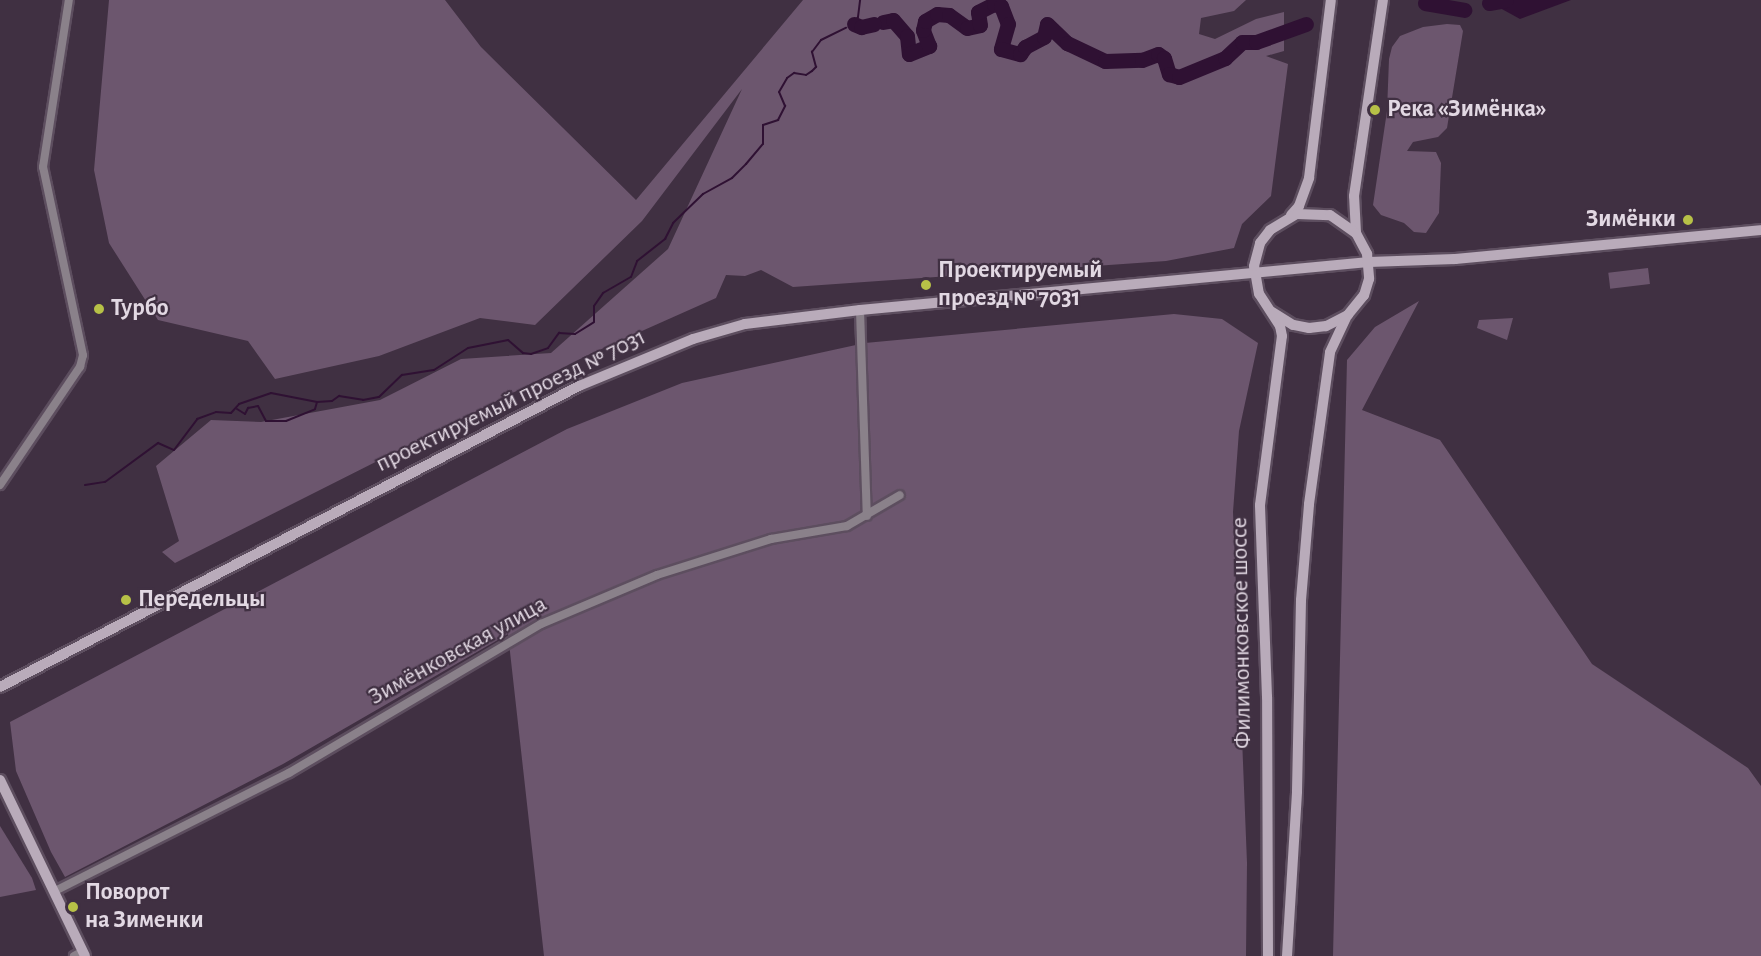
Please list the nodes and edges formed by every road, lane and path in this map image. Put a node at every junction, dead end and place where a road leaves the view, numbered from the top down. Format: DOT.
graph roads {
  1 [pos="69,0"];
  2 [pos="1331,0"];
  3 [pos="1383,0"];
  4 [pos="1290,216"];
  5 [pos="1761,230"];
  6 [pos="1356,233"];
  7 [pos="1369,262"];
  8 [pos="1254,274"];
  9 [pos="860,310"];
  10 [pos="1272,312"];
  11 [pos="1348,315"];
  12 [pos="0,485"];
  13 [pos="900,495"];
  14 [pos="867,516"];
  15 [pos="0,687"];
  16 [pos="0,780"];
  17 [pos="56,891"];
  18 [pos="81,954"];
  19 [pos="1268,956"];
  20 [pos="1287,956"];
  1 -- 12 [label="street"];
  2 -- 4 [label="main road"];
  3 -- 6 [label="main road"];
  4 -- 6 [label="main road"];
  4 -- 8 [label="main road"];
  5 -- 7 [label="main road"];
  6 -- 7 [label="main road"];
  7 -- 8 [label="main road, проектируемый проезд № 7031"];
  7 -- 11 [label="main road"];
  8 -- 9 [label="main road, проектируемый проезд № 7031"];
  8 -- 10 [label="main road, Филимонковское шоссе"];
  9 -- 14 [label="street"];
  9 -- 15 [label="main road, проектируемый проезд № 7031"];
  10 -- 11 [label="main road"];
  10 -- 19 [label="main road, Филимонковское шоссе"];
  11 -- 20 [label="main road"];
  13 -- 14 [label="street, Зимёнковская улица"];
  14 -- 17 [label="street, Зимёнковская улица"];
  16 -- 17 [label="main road"];
  17 -- 18 [label="main road"];
}
